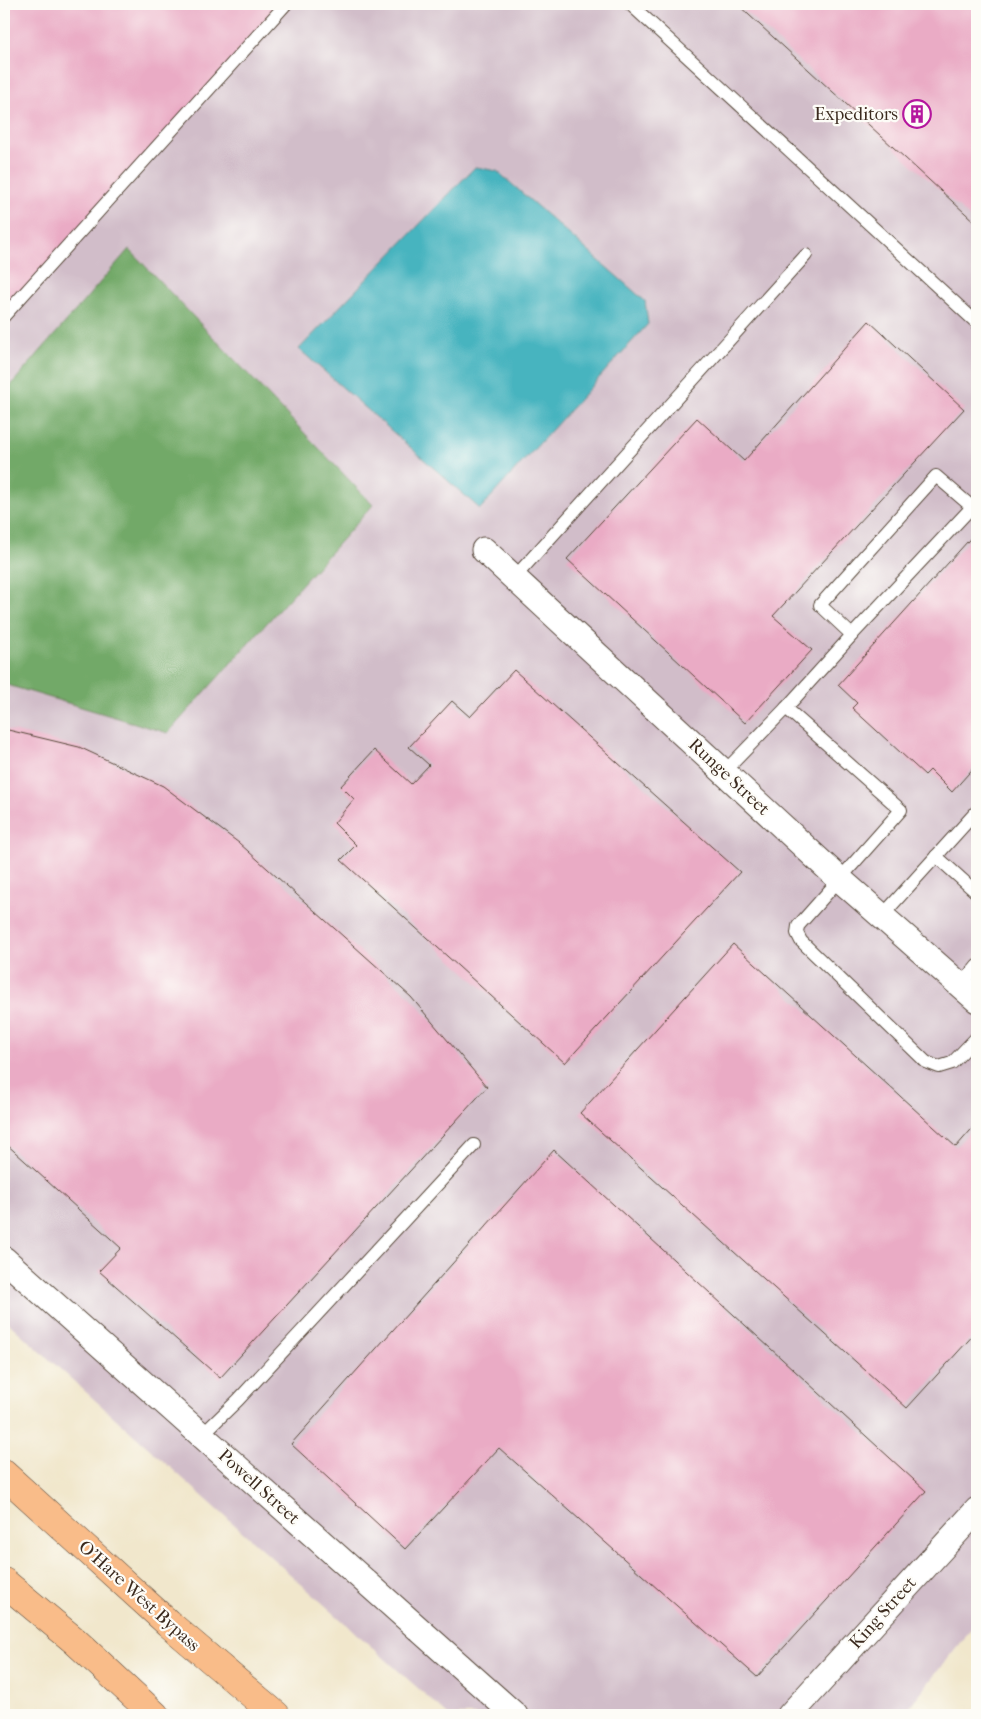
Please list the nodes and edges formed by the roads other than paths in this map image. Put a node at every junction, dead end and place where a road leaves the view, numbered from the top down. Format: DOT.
graph roads {
  1 [pos="286,4"];
  2 [pos="630,4"];
  3 [pos="806,254"];
  4 [pos="4,316"];
  5 [pos="977,323"];
  6 [pos="484,550"];
  7 [pos="514,578"];
  8 [pos="852,635"];
  9 [pos="786,708"];
  10 [pos="724,772"];
  11 [pos="977,811"];
  12 [pos="936,856"];
  13 [pos="840,879"];
  14 [pos="977,893"];
  15 [pos="882,916"];
  16 [pos="977,966"];
  17 [pos="969,993"];
  18 [pos="977,1037"];
  19 [pos="474,1145"];
  20 [pos="4,1259"];
  21 [pos="202,1435"];
  22 [pos="4,1474"];
  23 [pos="977,1510"];
  24 [pos="4,1582"];
  25 [pos="156,1715"];
  26 [pos="276,1715"];
  27 [pos="515,1715"];
  28 [pos="790,1715"];
  1 -- 4 [label="lane"];
  2 -- 5 [label="lane"];
  3 -- 7 [label="lane"];
  6 -- 7 [label="street, Runge Street"];
  7 -- 10 [label="street, Runge Street"];
  8 -- 8 [label="lane"];
  8 -- 9 [label="lane"];
  9 -- 10 [label="lane"];
  9 -- 13 [label="lane"];
  10 -- 13 [label="street, Runge Street"];
  11 -- 12 [label="lane"];
  12 -- 14 [label="lane"];
  12 -- 15 [label="lane"];
  13 -- 15 [label="street, Runge Street"];
  13 -- 18 [label="lane"];
  15 -- 17 [label="street, Runge Street"];
  16 -- 17 [label="lane"];
  19 -- 21 [label="lane"];
  20 -- 21 [label="street, Powell Street"];
  21 -- 27 [label="street, Powell Street"];
  22 -- 26 [label="highway, O'Hare West Bypass"];
  23 -- 28 [label="street, King Street"];
  24 -- 25 [label="highway"];
}
